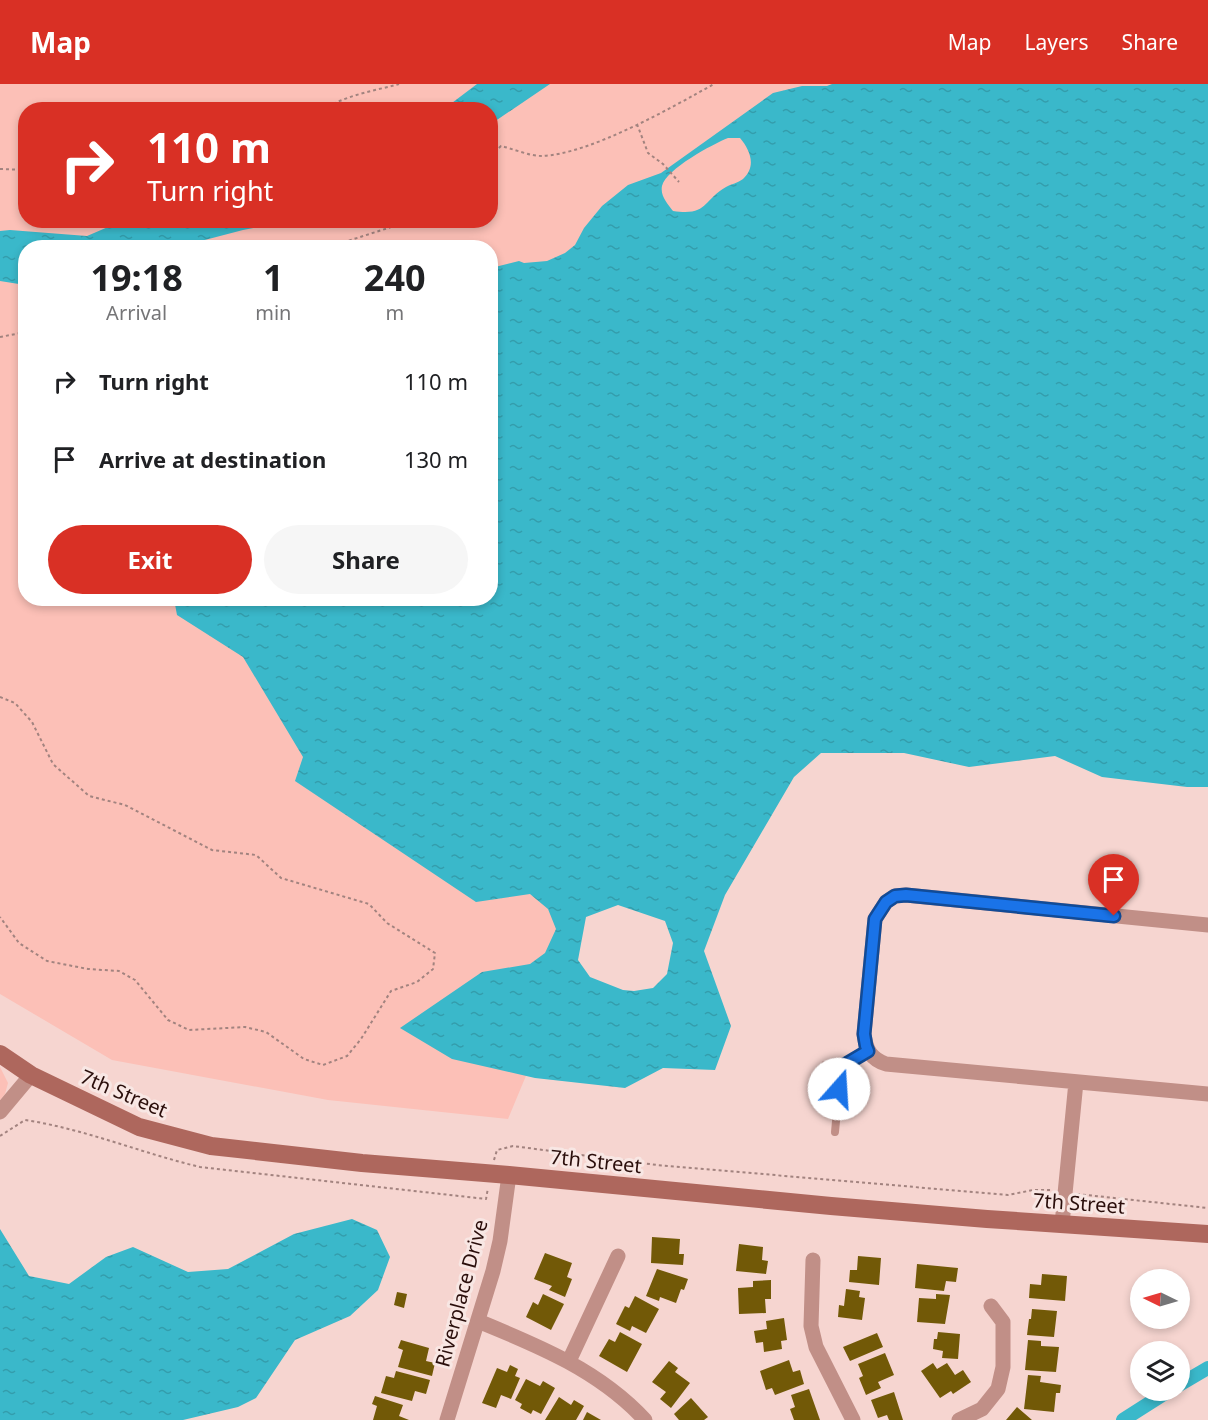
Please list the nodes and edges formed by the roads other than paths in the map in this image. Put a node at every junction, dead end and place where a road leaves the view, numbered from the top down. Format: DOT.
graph roads {
  1 [pos="1208,925"];
  2 [pos="868,1051"];
  3 [pos="0,1054"];
  4 [pos="825,1065"];
  5 [pos="841,1067"];
  6 [pos="31,1075"];
  7 [pos="1076,1082"];
  8 [pos="1208,1095"];
  9 [pos="0,1112"];
  10 [pos="835,1132"];
  11 [pos="509,1175"];
  12 [pos="1062,1224"];
  13 [pos="1208,1234"];
  14 [pos="618,1256"];
  15 [pos="813,1260"];
  16 [pos="991,1306"];
  17 [pos="478,1321"];
  18 [pos="569,1361"];
  19 [pos="447,1420"];
  20 [pos="645,1420"];
  21 [pos="853,1420"];
  22 [pos="960,1420"];
  1 -- 2 [label="street"];
  2 -- 5 [label="lane"];
  2 -- 7 [label="street"];
  3 -- 6 [label="street, 7th Street"];
  4 -- 5 [label="lane"];
  5 -- 10 [label="lane"];
  6 -- 9 [label="street"];
  6 -- 11 [label="street, 7th Street"];
  7 -- 8 [label="street"];
  7 -- 12 [label="street"];
  11 -- 12 [label="street, 7th Street"];
  11 -- 17 [label="street, Riverplace Drive"];
  12 -- 13 [label="street, 7th Street"];
  14 -- 18 [label="street"];
  15 -- 21 [label="street"];
  16 -- 22 [label="street"];
  17 -- 18 [label="street"];
  17 -- 19 [label="street, Riverplace Drive"];
  18 -- 20 [label="street"];
}
